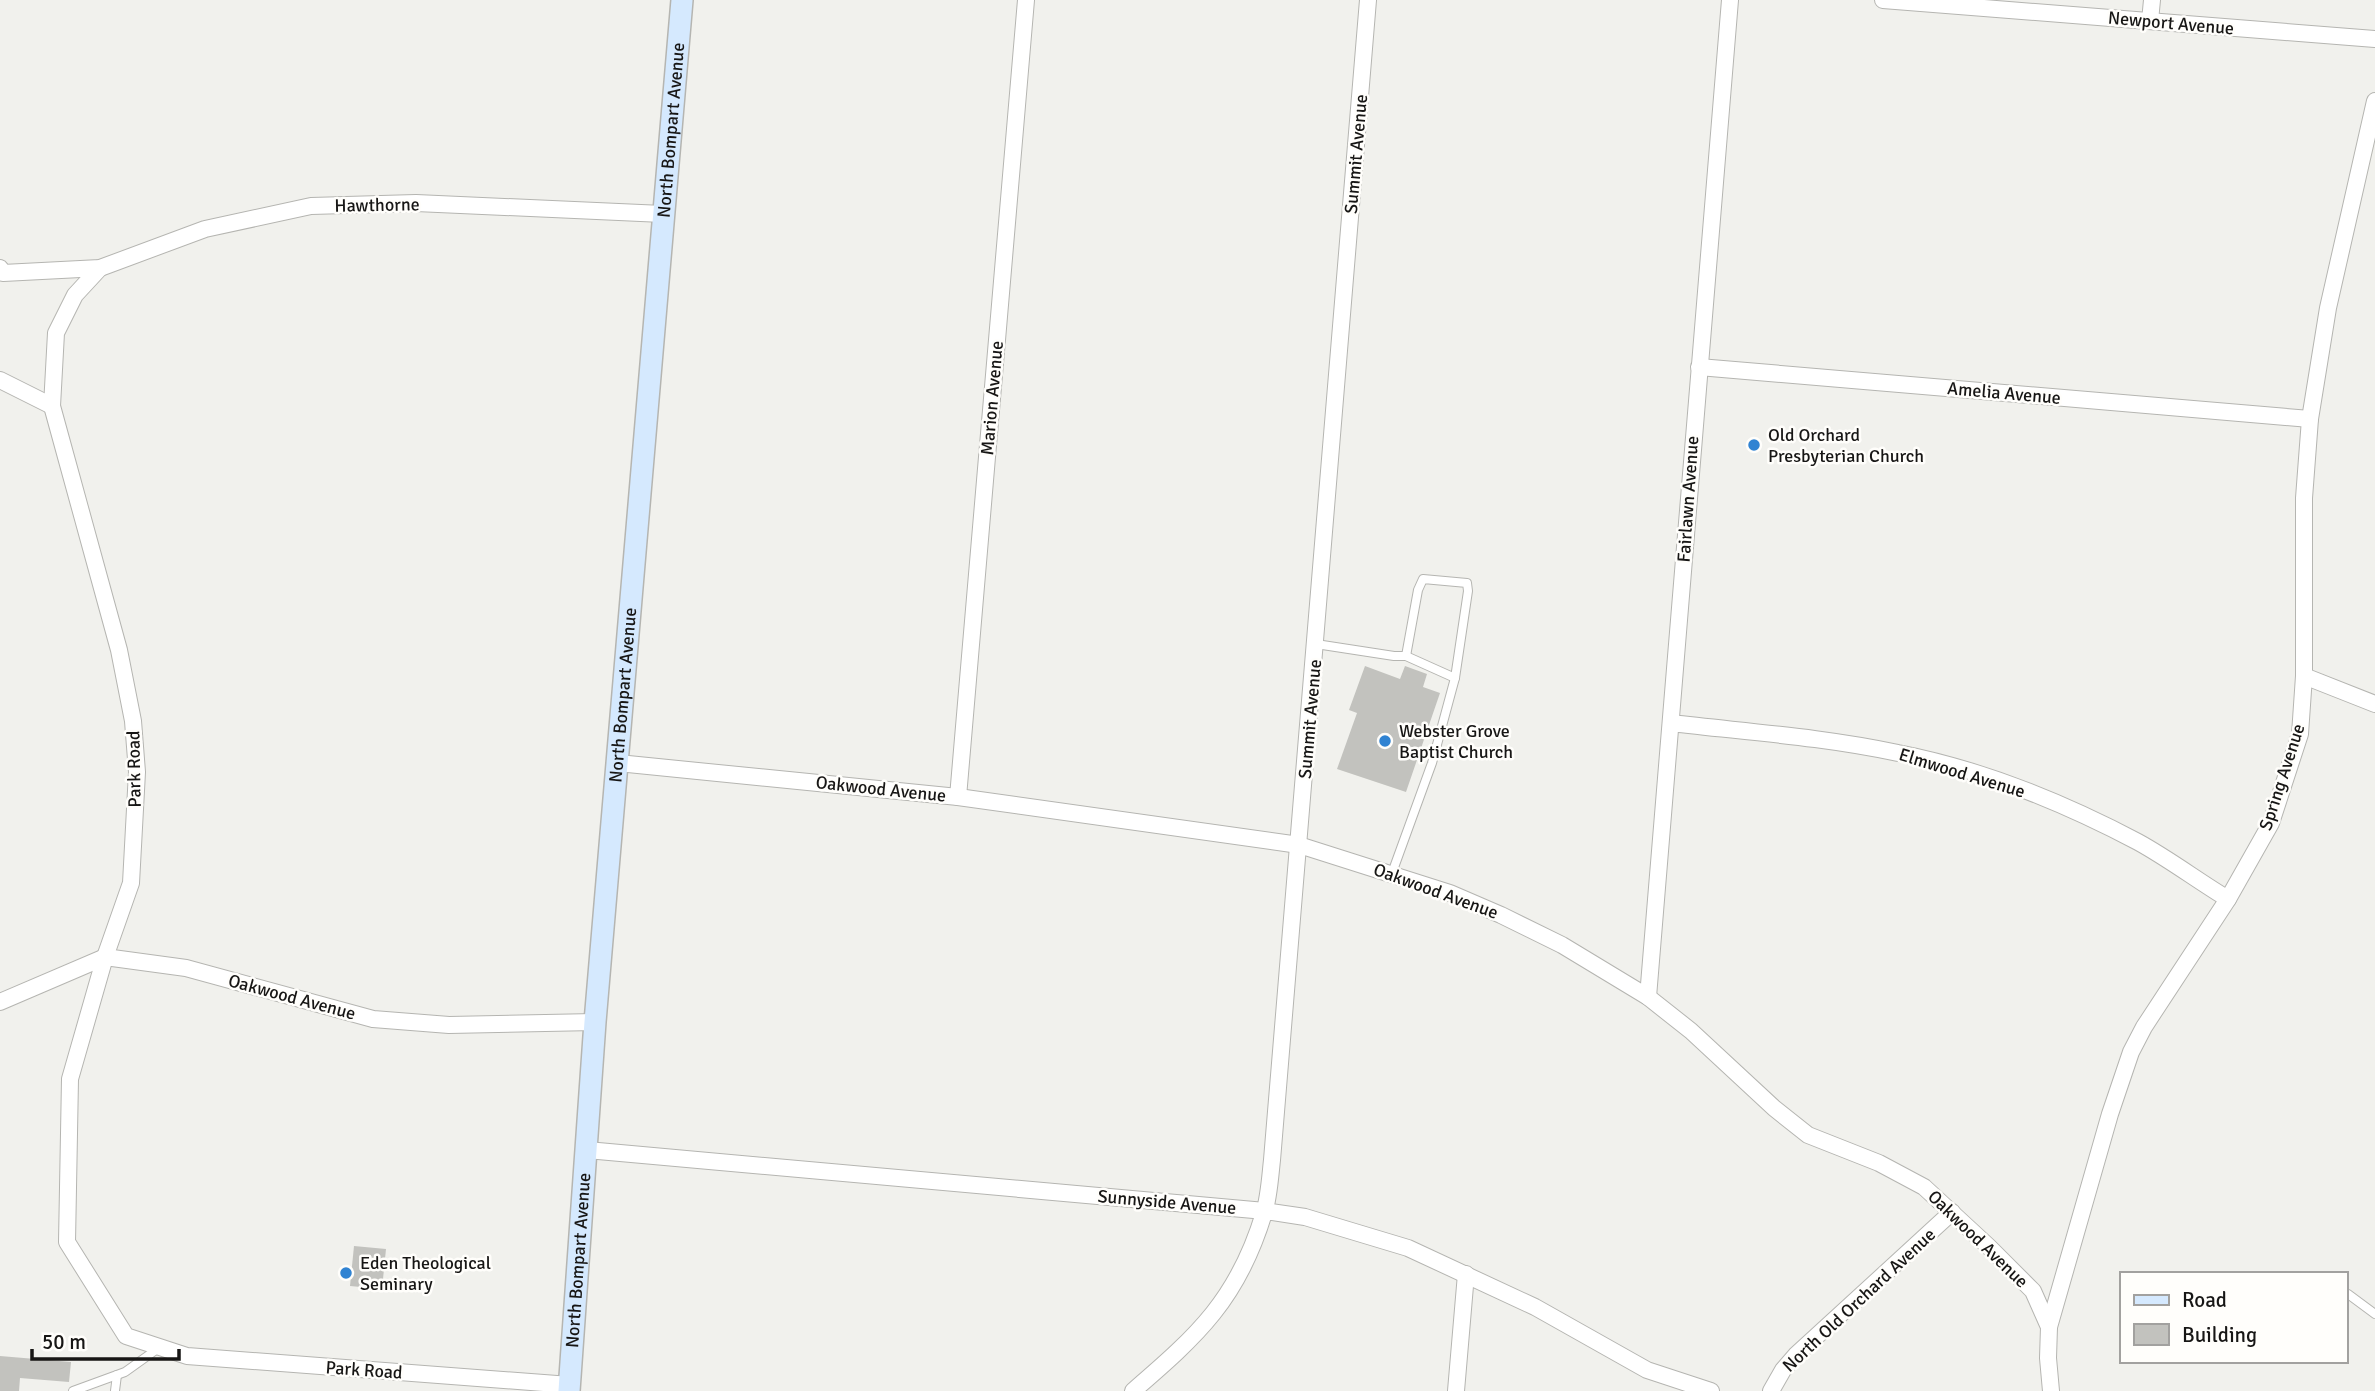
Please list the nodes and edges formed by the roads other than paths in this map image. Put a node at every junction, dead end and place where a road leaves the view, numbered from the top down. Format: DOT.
graph roads {
  1 [pos="682,0"];
  2 [pos="1026,0"];
  3 [pos="1368,0"];
  4 [pos="1730,0"];
  5 [pos="1883,0"];
  6 [pos="2152,0"];
  7 [pos="2150,21"];
  8 [pos="2375,39"];
  9 [pos="2375,101"];
  10 [pos="663,214"];
  11 [pos="100,268"];
  12 [pos="1,272"];
  13 [pos="1699,367"];
  14 [pos="0,380"];
  15 [pos="52,407"];
  16 [pos="2309,419"];
  17 [pos="1316,644"];
  18 [pos="1406,656"];
  19 [pos="2304,676"];
  20 [pos="1455,678"];
  21 [pos="2375,704"];
  22 [pos="1671,723"];
  23 [pos="618,763"];
  24 [pos="958,797"];
  25 [pos="1299,845"];
  26 [pos="1392,873"];
  27 [pos="2228,900"];
  28 [pos="105,957"];
  29 [pos="1648,997"];
  30 [pos="0,1002"];
  31 [pos="594,1022"];
  32 [pos="587,1150"];
  33 [pos="1265,1211"];
  34 [pos="1952,1212"];
  35 [pos="1466,1274"];
  36 [pos="2348,1294"];
  37 [pos="2375,1314"];
  38 [pos="2049,1327"];
  39 [pos="160,1347"];
  40 [pos="117,1375"];
  41 [pos="570,1388"];
  42 [pos="73,1391"];
  43 [pos="115,1391"];
  44 [pos="1133,1391"];
  45 [pos="1456,1391"];
  46 [pos="1711,1391"];
  47 [pos="1771,1391"];
  48 [pos="2051,1391"];
  1 -- 10 [label="street, North Bompart Avenue"];
  2 -- 24 [label="street, Marion Avenue"];
  3 -- 17 [label="street, Summit Avenue"];
  4 -- 13 [label="street, Fairlawn Avenue"];
  5 -- 7 [label="street, Newport Avenue"];
  6 -- 7 [label="street"];
  7 -- 8 [label="street, Newport Avenue"];
  9 -- 16 [label="street, Spring Avenue"];
  10 -- 11 [label="street, Hawthorne"];
  10 -- 23 [label="street, North Bompart Avenue"];
  11 -- 12 [label="street"];
  11 -- 15 [label="street, Park Road"];
  13 -- 16 [label="street, Amelia Avenue"];
  13 -- 22 [label="street, Fairlawn Avenue"];
  14 -- 15 [label="street"];
  15 -- 28 [label="street, Park Road"];
  16 -- 19 [label="street, Spring Avenue"];
  17 -- 18 [label="lane"];
  17 -- 25 [label="street, Summit Avenue"];
  18 -- 20 [label="lane"];
  18 -- 20 [label="lane"];
  19 -- 21 [label="street"];
  19 -- 27 [label="street, Spring Avenue"];
  20 -- 26 [label="lane"];
  22 -- 27 [label="street, Elmwood Avenue"];
  22 -- 29 [label="street, Fairlawn Avenue"];
  23 -- 24 [label="street, Oakwood Avenue"];
  23 -- 31 [label="street, North Bompart Avenue"];
  24 -- 25 [label="street, Oakwood Avenue"];
  25 -- 26 [label="street, Oakwood Avenue"];
  25 -- 33 [label="street, Summit Avenue"];
  26 -- 29 [label="street, Oakwood Avenue"];
  27 -- 38 [label="street, Spring Avenue"];
  28 -- 30 [label="street"];
  28 -- 31 [label="street, Oakwood Avenue"];
  28 -- 39 [label="street, Park Road"];
  29 -- 34 [label="street, Oakwood Avenue"];
  31 -- 32 [label="street, North Bompart Avenue"];
  32 -- 33 [label="street, Sunnyside Avenue"];
  32 -- 41 [label="street, North Bompart Avenue"];
  33 -- 35 [label="street, Sunnyside Avenue"];
  33 -- 44 [label="street, Summit Avenue"];
  34 -- 38 [label="street, Oakwood Avenue"];
  34 -- 47 [label="street, North Old Orchard Avenue"];
  35 -- 45 [label="street"];
  35 -- 46 [label="street, Sunnyside Avenue"];
  36 -- 37 [label="lane"];
  38 -- 48 [label="street, Oakwood Avenue"];
  39 -- 40 [label="lane"];
  39 -- 41 [label="street, Park Road"];
  40 -- 42 [label="lane"];
  40 -- 43 [label="lane"];
}
